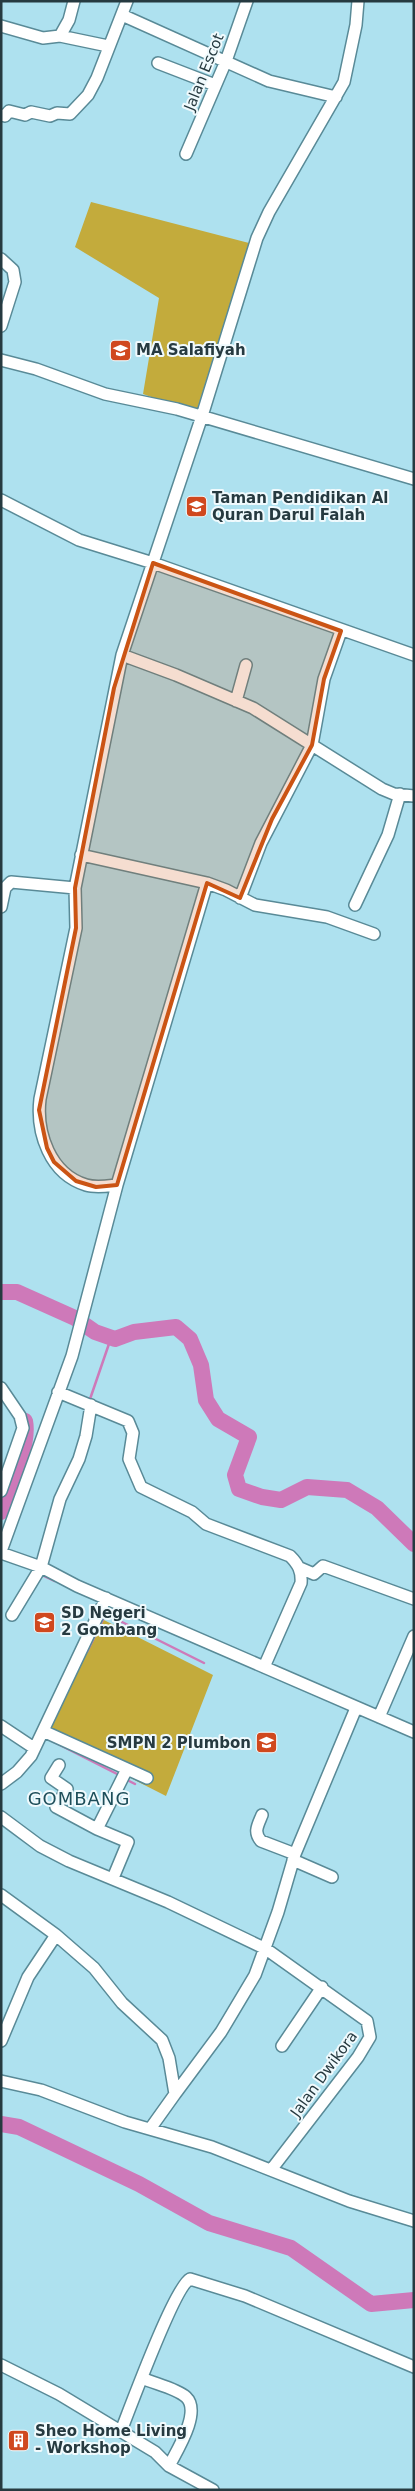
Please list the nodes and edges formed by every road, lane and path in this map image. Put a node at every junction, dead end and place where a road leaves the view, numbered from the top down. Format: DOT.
graph roads {
  1 [pos="74,1"];
  2 [pos="127,1"];
  3 [pos="247,1"];
  4 [pos="358,1"];
  5 [pos="122,16"];
  6 [pos="1,26"];
  7 [pos="60,36"];
  8 [pos="108,46"];
  9 [pos="226,61"];
  10 [pos="158,63"];
  11 [pos="215,85"];
  12 [pos="336,97"];
  13 [pos="1,115"];
  14 [pos="186,154"];
  15 [pos="1,259"];
  16 [pos="1,326"];
  17 [pos="1,360"];
  18 [pos="202,416"];
  19 [pos="414,479"];
  20 [pos="1,500"];
  21 [pos="153,563"];
  22 [pos="341,631"];
  23 [pos="122,655"];
  24 [pos="414,655"];
  25 [pos="246,665"];
  26 [pos="236,700"];
  27 [pos="312,745"];
  28 [pos="400,794"];
  29 [pos="414,796"];
  30 [pos="81,855"];
  31 [pos="207,883"];
  32 [pos="75,888"];
  33 [pos="240,898"];
  34 [pos="355,905"];
  35 [pos="1,907"];
  36 [pos="374,934"];
  37 [pos="117,1185"];
  38 [pos="1,1388"];
  39 [pos="58,1392"];
  40 [pos="88,1404"];
  41 [pos="1,1491"];
  42 [pos="1,1552"];
  43 [pos="300,1568"];
  44 [pos="37,1569"];
  45 [pos="414,1599"];
  46 [pos="104,1602"];
  47 [pos="12,1615"];
  48 [pos="414,1636"];
  49 [pos="264,1667"];
  50 [pos="356,1708"];
  51 [pos="379,1717"];
  52 [pos="1,1726"];
  53 [pos="414,1732"];
  54 [pos="46,1733"];
  55 [pos="34,1748"];
  56 [pos="59,1765"];
  57 [pos="124,1774"];
  58 [pos="147,1778"];
  59 [pos="1,1784"];
  60 [pos="262,1816"];
  61 [pos="1,1817"];
  62 [pos="97,1829"];
  63 [pos="294,1857"];
  64 [pos="332,1877"];
  65 [pos="113,1878"];
  66 [pos="1,1896"];
  67 [pos="56,1935"];
  68 [pos="266,1949"];
  69 [pos="322,1987"];
  70 [pos="1,2041"];
  71 [pos="282,2046"];
  72 [pos="1,2081"];
  73 [pos="175,2094"];
  74 [pos="150,2129"];
  75 [pos="271,2170"];
  76 [pos="414,2222"];
  77 [pos="1,2365"];
  78 [pos="414,2367"];
  79 [pos="142,2378"];
  80 [pos="121,2431"];
  81 [pos="169,2466"];
  82 [pos="213,2490"];
  1 -- 7 [label="street"];
  2 -- 5 [label="street"];
  3 -- 9 [label="street, Jalan Escot"];
  4 -- 12 [label="street"];
  5 -- 8 [label="street"];
  5 -- 9 [label="street"];
  6 -- 7 [label="street"];
  7 -- 8 [label="street"];
  8 -- 13 [label="street"];
  9 -- 11 [label="street, Jalan Escot"];
  9 -- 12 [label="street"];
  10 -- 11 [label="street"];
  11 -- 14 [label="street, Jalan Escot"];
  12 -- 18 [label="street"];
  15 -- 16 [label="street"];
  17 -- 18 [label="street"];
  18 -- 19 [label="street"];
  18 -- 21 [label="street"];
  20 -- 21 [label="street"];
  21 -- 22 [label="street"];
  21 -- 23 [label="street"];
  22 -- 24 [label="street"];
  22 -- 27 [label="street"];
  23 -- 26 [label="street"];
  23 -- 30 [label="street"];
  25 -- 26 [label="street"];
  26 -- 27 [label="street"];
  27 -- 28 [label="street"];
  27 -- 33 [label="street"];
  28 -- 29 [label="street"];
  28 -- 34 [label="street"];
  30 -- 31 [label="street"];
  30 -- 32 [label="street"];
  31 -- 33 [label="street"];
  31 -- 37 [label="street"];
  32 -- 35 [label="street"];
  32 -- 37 [label="street"];
  33 -- 36 [label="street"];
  37 -- 39 [label="street"];
  38 -- 41 [label="street"];
  39 -- 40 [label="street"];
  39 -- 42 [label="street"];
  40 -- 43 [label="street"];
  40 -- 44 [label="street"];
  42 -- 44 [label="street"];
  43 -- 45 [label="street"];
  43 -- 49 [label="street"];
  44 -- 46 [label="street"];
  44 -- 47 [label="street"];
  46 -- 49 [label="street"];
  46 -- 54 [label="street"];
  48 -- 51 [label="street"];
  49 -- 50 [label="street"];
  50 -- 51 [label="street"];
  50 -- 63 [label="street"];
  51 -- 53 [label="street"];
  52 -- 55 [label="street"];
  54 -- 55 [label="street"];
  54 -- 57 [label="street"];
  55 -- 59 [label="street"];
  56 -- 62 [label="street"];
  57 -- 58 [label="street"];
  57 -- 62 [label="street"];
  60 -- 63 [label="street"];
  61 -- 65 [label="street, Jalan Dwikora"];
  62 -- 65 [label="street"];
  63 -- 64 [label="street"];
  63 -- 68 [label="street"];
  65 -- 68 [label="street, Jalan Dwikora"];
  66 -- 67 [label="street"];
  67 -- 70 [label="street"];
  67 -- 73 [label="street"];
  68 -- 69 [label="street, Jalan Dwikora"];
  68 -- 73 [label="street"];
  69 -- 71 [label="street"];
  69 -- 75 [label="street, Jalan Dwikora"];
  72 -- 74 [label="street"];
  73 -- 74 [label="street"];
  74 -- 75 [label="street"];
  75 -- 76 [label="street"];
  77 -- 80 [label="street"];
  78 -- 79 [label="street"];
  79 -- 80 [label="street"];
  79 -- 81 [label="street"];
  80 -- 81 [label="street"];
  81 -- 82 [label="street"];
}
